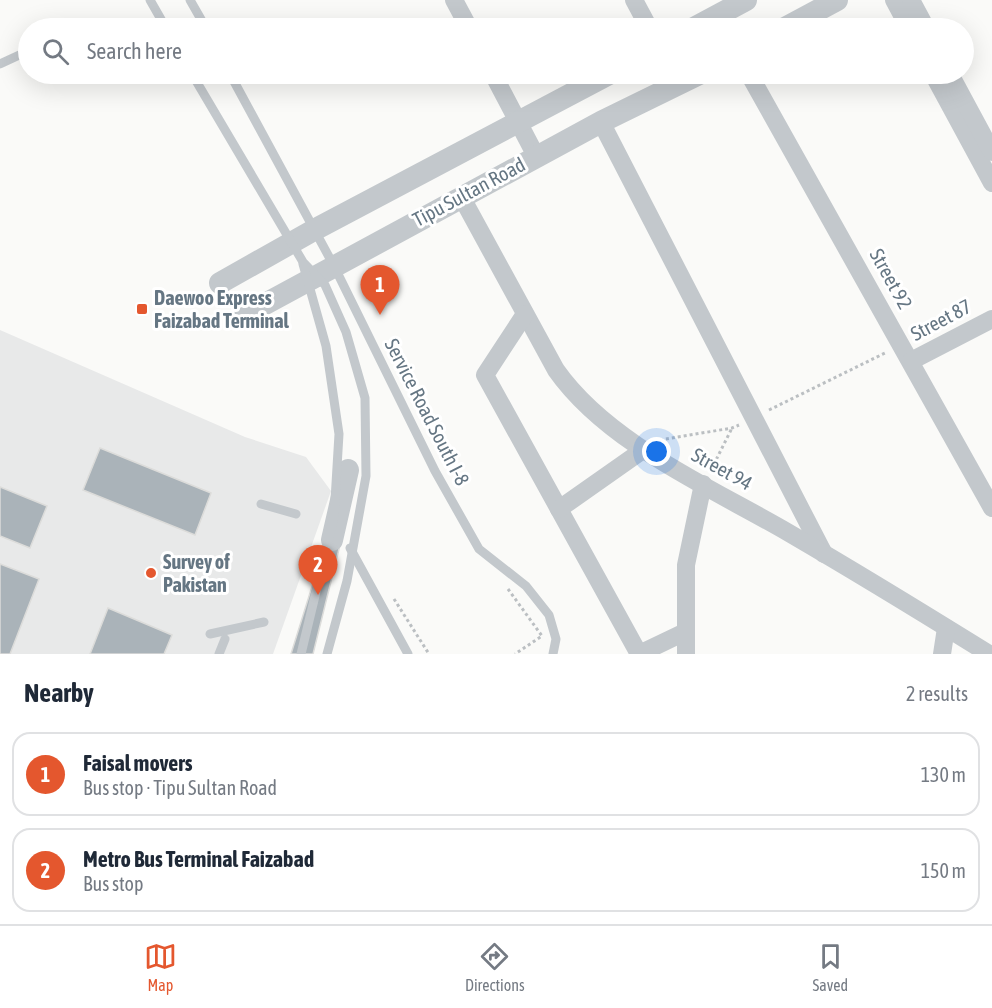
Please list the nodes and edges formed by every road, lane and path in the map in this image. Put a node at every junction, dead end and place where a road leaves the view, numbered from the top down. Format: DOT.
graph roads {
  1 [pos="150,0"];
  2 [pos="190,0"];
  3 [pos="454,0"];
  4 [pos="634,0"];
  5 [pos="746,0"];
  6 [pos="837,0"];
  7 [pos="894,0"];
  8 [pos="911,0"];
  9 [pos="160,18"];
  10 [pos="200,18"];
  11 [pos="464,18"];
  12 [pos="644,18"];
  13 [pos="713,18"];
  14 [pos="804,18"];
  15 [pos="904,18"];
  16 [pos="921,18"];
  17 [pos="18,56"];
  18 [pos="0,64"];
  19 [pos="198,84"];
  20 [pos="235,84"];
  21 [pos="498,84"];
  22 [pos="589,84"];
  23 [pos="679,84"];
  24 [pos="755,84"];
  25 [pos="938,84"];
  26 [pos="955,84"];
  27 [pos="518,120"];
  28 [pos="602,122"];
  29 [pos="992,152"];
  30 [pos="536,156"];
  31 [pos="992,183"];
  32 [pos="461,196"];
  33 [pos="314,230"];
  34 [pos="303,262"];
  35 [pos="334,266"];
  36 [pos="220,283"];
  37 [pos="525,314"];
  38 [pos="243,316"];
  39 [pos="992,319"];
  40 [pos="902,345"];
  41 [pos="911,361"];
  42 [pos="754,417"];
  43 [pos="732,428"];
  44 [pos="639,447"];
  45 [pos="354,479"];
  46 [pos="703,484"];
  47 [pos="261,504"];
  48 [pos="992,508"];
  49 [pos="559,509"];
  50 [pos="296,514"];
  51 [pos="824,554"];
  52 [pos="507,588"];
  53 [pos="264,622"];
  54 [pos="946,628"];
  55 [pos="685,632"];
  56 [pos="210,633"];
  57 [pos="225,639"];
  58 [pos="219,654"];
  59 [pos="300,654"];
  60 [pos="327,654"];
  61 [pos="408,654"];
  62 [pos="515,654"];
  63 [pos="553,654"];
  64 [pos="686,654"];
  65 [pos="942,654"];
  66 [pos="989,654"];
  1 -- 9 [label="lane"];
  2 -- 10 [label="lane"];
  3 -- 11 [label="street"];
  4 -- 12 [label="street"];
  5 -- 13 [label="street"];
  6 -- 14 [label="street"];
  7 -- 15 [label="street"];
  8 -- 16 [label="street"];
  17 -- 18 [label="lane"];
  19 -- 34 [label="lane, bridge"];
  20 -- 33 [label="lane, Service Road South I-8"];
  21 -- 27 [label="street"];
  22 -- 27 [label="street, Tipu Sultan Road"];
  23 -- 28 [label="street, Tipu Sultan Road"];
  24 -- 40 [label="street, Street 92"];
  25 -- 31 [label="street"];
  26 -- 29 [label="street"];
  27 -- 30 [label="street"];
  27 -- 33 [label="street, Tipu Sultan Road"];
  28 -- 30 [label="street, Tipu Sultan Road"];
  28 -- 42 [label="street"];
  30 -- 32 [label="street, Tipu Sultan Road"];
  32 -- 35 [label="street, Tipu Sultan Road"];
  32 -- 37 [label="street, Street 94"];
  33 -- 35 [label="lane, Service Road South I-8"];
  33 -- 36 [label="street, Tipu Sultan Road"];
  34 -- 59 [label="lane, bridge"];
  34 -- 60 [label="lane, bridge"];
  35 -- 38 [label="street, Tipu Sultan Road"];
  35 -- 63 [label="lane, Service Road South I-8"];
  37 -- 44 [label="street, Street 94"];
  37 -- 49 [label="street"];
  39 -- 41 [label="street, Street 87"];
  40 -- 41 [label="street, Street 92"];
  40 -- 42 [label="path"];
  41 -- 48 [label="street, Street 92"];
  42 -- 43 [label="path"];
  42 -- 51 [label="street"];
  43 -- 44 [label="path"];
  43 -- 46 [label="path"];
  44 -- 46 [label="street, Street 94"];
  44 -- 49 [label="street"];
  45 -- 59 [label="street"];
  45 -- 61 [label="lane"];
  46 -- 51 [label="street, Street 94"];
  46 -- 55 [label="street"];
  47 -- 50 [label="lane"];
  49 -- 55 [label="street"];
  51 -- 54 [label="street, Street 94"];
  52 -- 62 [label="path"];
  53 -- 56 [label="lane"];
  54 -- 65 [label="street"];
  54 -- 66 [label="street, Street 94"];
  55 -- 64 [label="street"];
  57 -- 58 [label="lane"];
}
